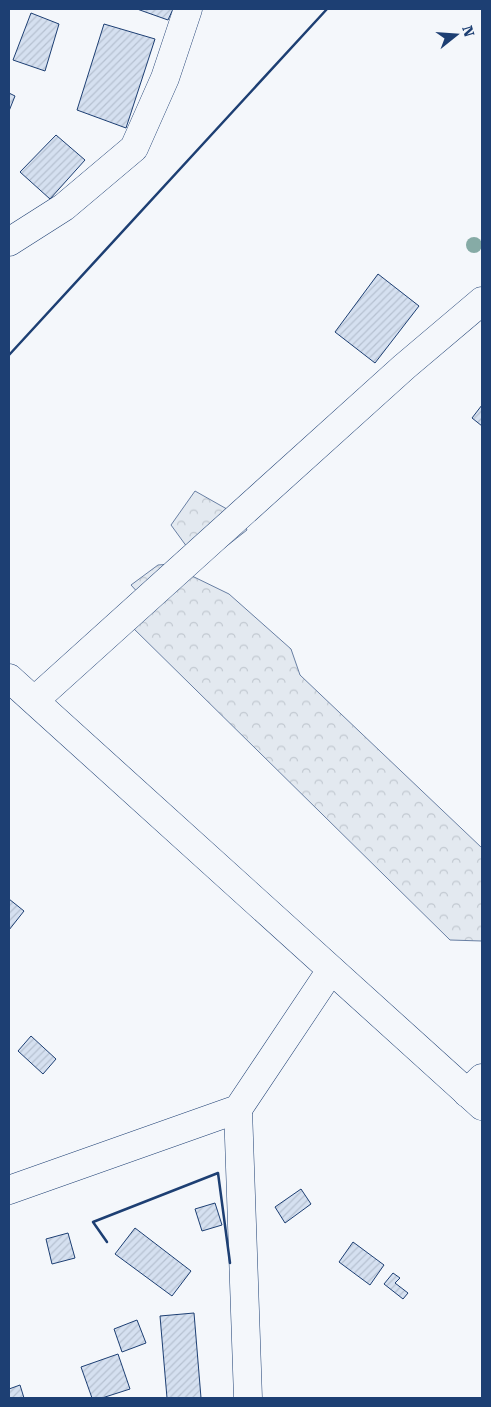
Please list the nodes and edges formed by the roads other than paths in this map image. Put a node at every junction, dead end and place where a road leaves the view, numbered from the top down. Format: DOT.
graph roads {
  1 [pos="188,9"];
  2 [pos="9,242"];
  3 [pos="482,301"];
  4 [pos="9,678"];
  5 [pos="35,700"];
  6 [pos="331,970"];
  7 [pos="477,1092"];
  8 [pos="238,1109"];
  9 [pos="9,1190"];
  10 [pos="248,1398"];
  1 -- 2 [label="main road"];
  3 -- 5 [label="main road"];
  4 -- 5 [label="main road"];
  5 -- 6 [label="main road"];
  6 -- 7 [label="main road"];
  6 -- 8 [label="main road"];
  8 -- 9 [label="main road"];
  8 -- 10 [label="main road"];
}
